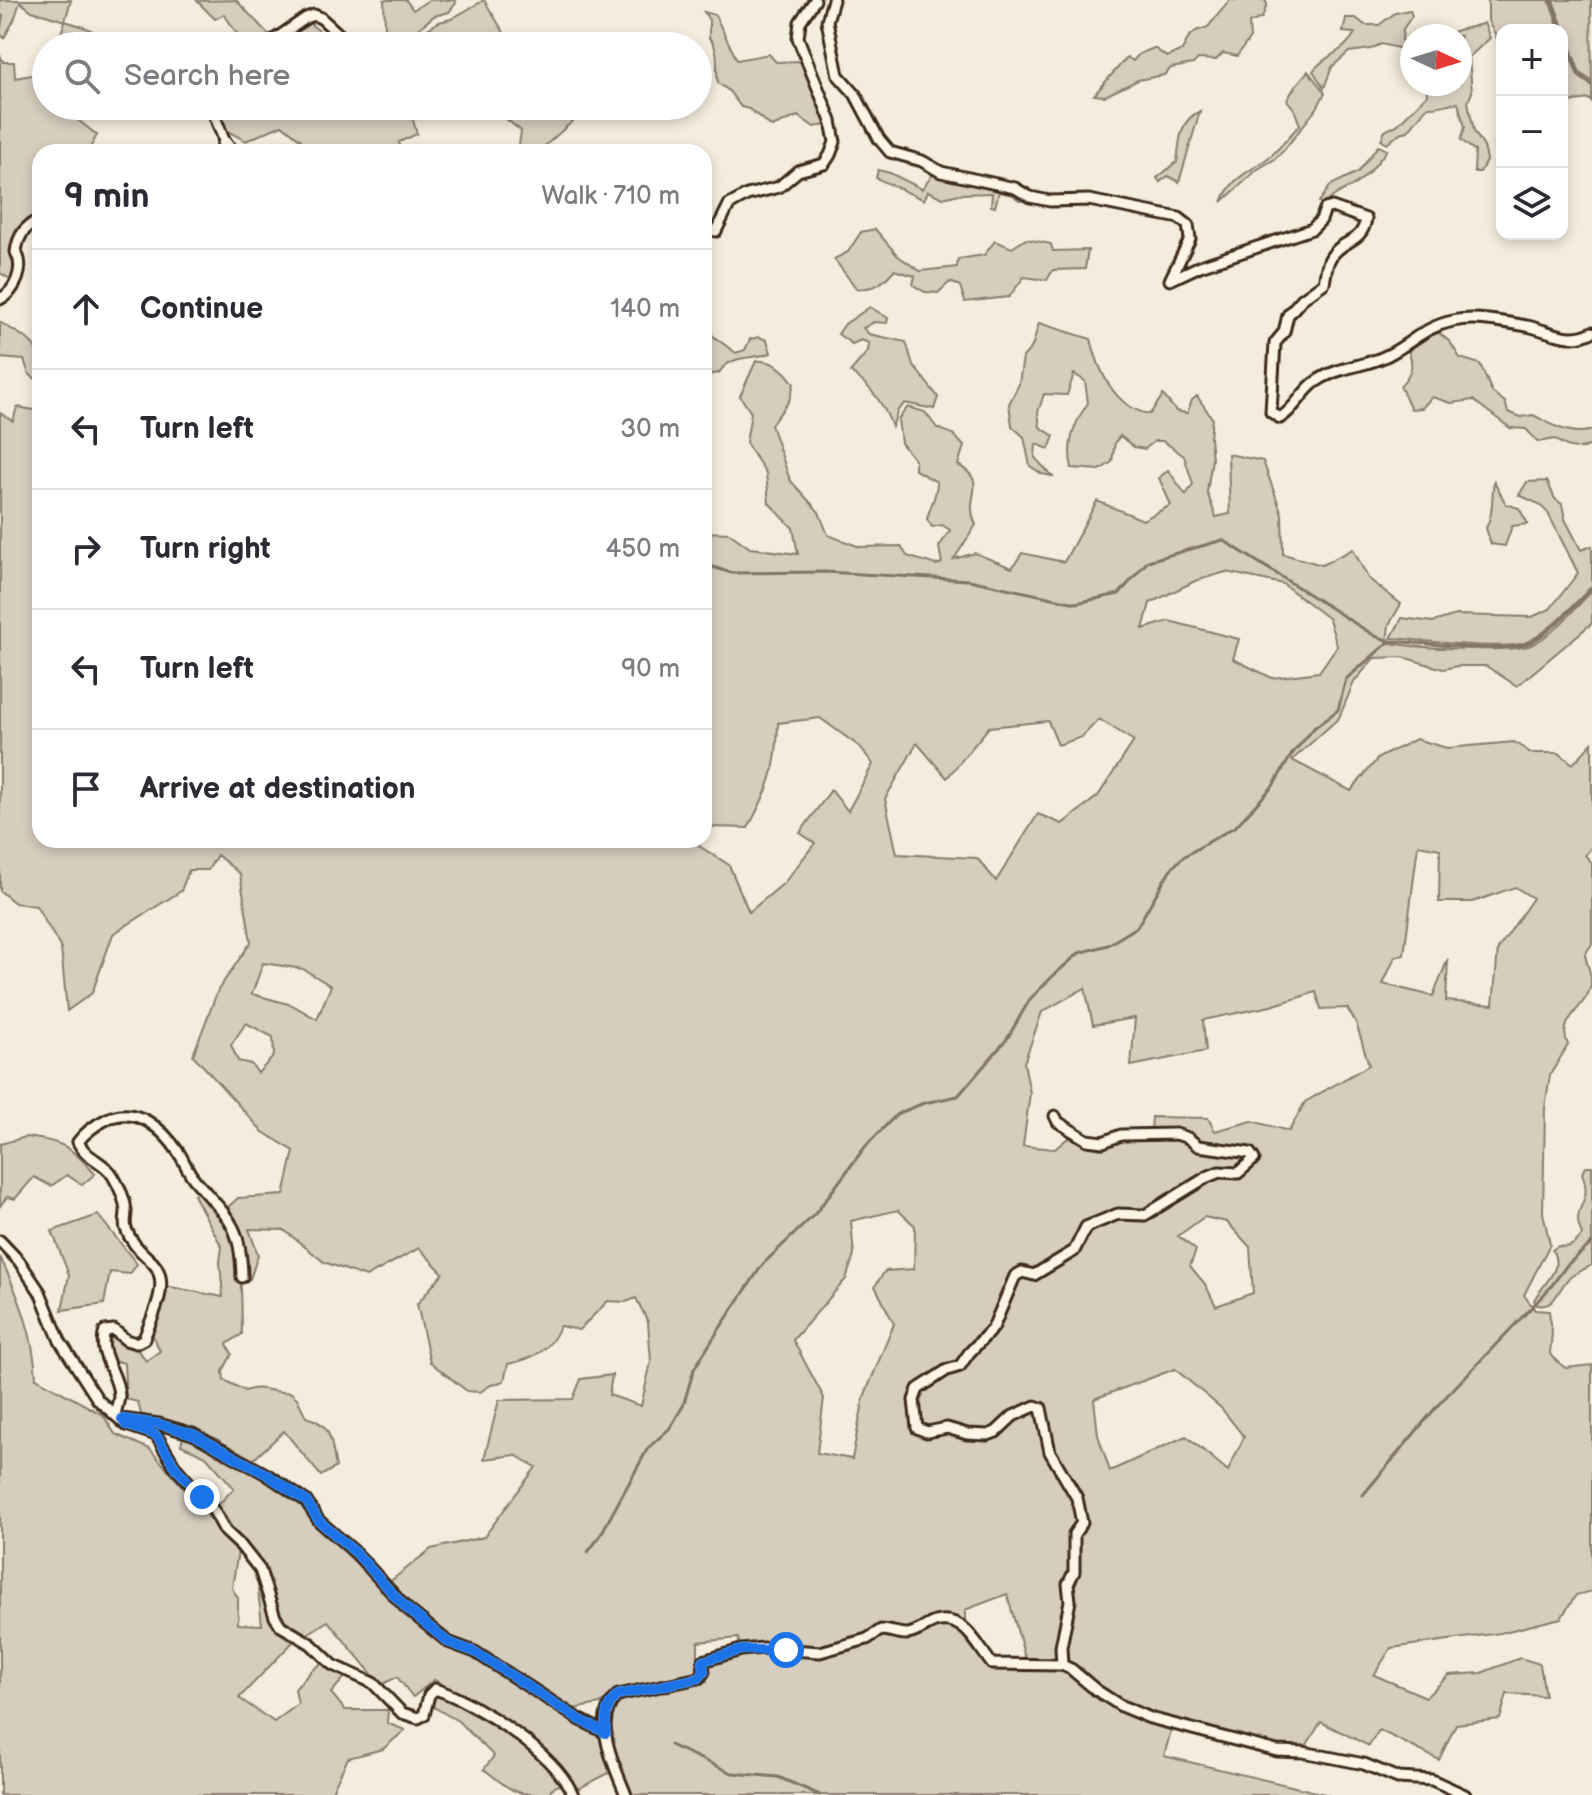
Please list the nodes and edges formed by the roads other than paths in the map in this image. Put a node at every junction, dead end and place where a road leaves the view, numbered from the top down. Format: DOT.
graph roads {
  1 [pos="815,0"];
  2 [pos="833,0"];
  3 [pos="286,32"];
  4 [pos="336,32"];
  5 [pos="216,120"];
  6 [pos="224,140"];
  7 [pos="223,144"];
  8 [pos="227,144"];
  9 [pos="32,224"];
  10 [pos="712,230"];
  11 [pos="0,299"];
  12 [pos="1592,332"];
  13 [pos="1055,1116"];
  14 [pos="0,1241"];
  15 [pos="242,1277"];
  16 [pos="118,1417"];
  17 [pos="1062,1665"];
  18 [pos="606,1733"];
  19 [pos="573,1795"];
  20 [pos="626,1795"];
  21 [pos="1465,1795"];
  1 -- 10 [label="street"];
  2 -- 12 [label="street"];
  3 -- 4 [label="street"];
  5 -- 6 [label="street"];
  6 -- 7 [label="street"];
  6 -- 8 [label="street"];
  9 -- 11 [label="street"];
  13 -- 17 [label="street"];
  14 -- 16 [label="street"];
  15 -- 16 [label="street"];
  16 -- 18 [label="street"];
  16 -- 19 [label="street"];
  17 -- 18 [label="street"];
  17 -- 21 [label="street"];
  18 -- 20 [label="street"];
}
